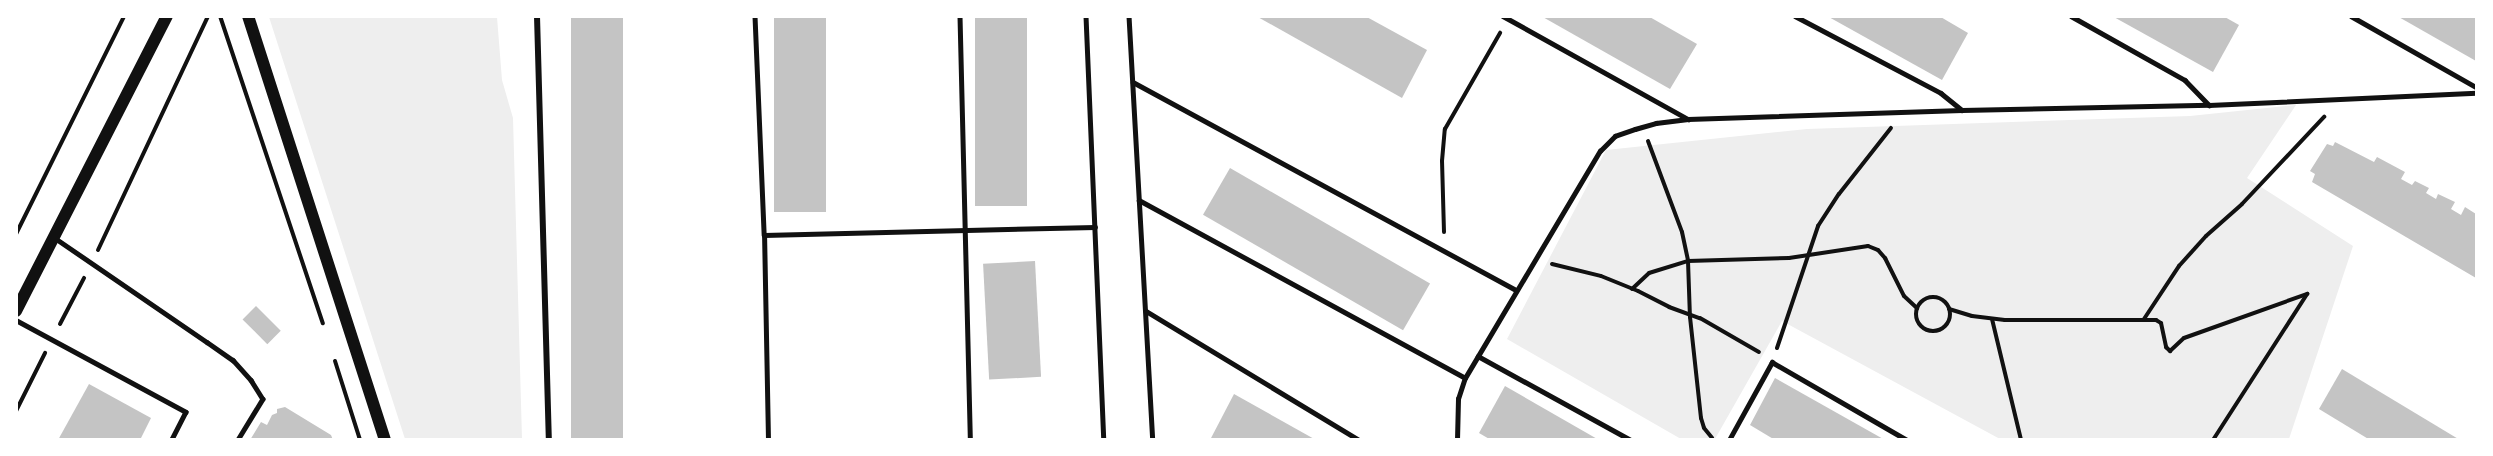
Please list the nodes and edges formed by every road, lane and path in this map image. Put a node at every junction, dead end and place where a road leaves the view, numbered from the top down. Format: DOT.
graph roads {
  1 [pos="124,16"];
  2 [pos="167,16"];
  3 [pos="208,16"];
  4 [pos="220,16"];
  5 [pos="248,16"];
  6 [pos="537,16"];
  7 [pos="754,16"];
  8 [pos="960,16"];
  9 [pos="1086,16"];
  10 [pos="1130,16"];
  11 [pos="1795,16"];
  12 [pos="2071,16"];
  13 [pos="2351,16"];
  14 [pos="1506,18"];
  15 [pos="1133,82"];
  16 [pos="2476,87"];
  17 [pos="2476,93"];
  18 [pos="2334,100"];
  19 [pos="2209,105"];
  20 [pos="1962,110"];
  21 [pos="1903,112"];
  22 [pos="1688,119"];
  23 [pos="1642,127"];
  24 [pos="1139,200"];
  25 [pos="1095,227"];
  26 [pos="963,231"];
  27 [pos="16,234"];
  28 [pos="765,235"];
  29 [pos="55,238"];
  30 [pos="1446,252"];
  31 [pos="1809,255"];
  32 [pos="1534,261"];
  33 [pos="1688,261"];
  34 [pos="92,264"];
  35 [pos="1632,289"];
  36 [pos="1516,290"];
  37 [pos="1917,308"];
  38 [pos="1949,309"];
  39 [pos="16,311"];
  40 [pos="1146,311"];
  41 [pos="1690,313"];
  42 [pos="1992,319"];
  43 [pos="16,320"];
  44 [pos="2144,320"];
  45 [pos="325,329"];
  46 [pos="52,339"];
  47 [pos="332,352"];
  48 [pos="1478,356"];
  49 [pos="1772,362"];
  50 [pos="1465,378"];
  51 [pos="16,411"];
  52 [pos="172,440"];
  53 [pos="238,440"];
  54 [pos="360,440"];
  55 [pos="385,440"];
  56 [pos="549,440"];
  57 [pos="768,440"];
  58 [pos="970,440"];
  59 [pos="1104,440"];
  60 [pos="1153,440"];
  61 [pos="1359,440"];
  62 [pos="1457,440"];
  63 [pos="1631,440"];
  64 [pos="1714,440"];
  65 [pos="1729,440"];
  66 [pos="1907,440"];
  67 [pos="2021,440"];
  68 [pos="2213,440"];
  1 -- 27 [label="path"];
  2 -- 29 [label="main road"];
  3 -- 34 [label="path"];
  4 -- 45 [label="path"];
  5 -- 55 [label="main road"];
  6 -- 56 [label="street"];
  7 -- 28 [label="lane"];
  8 -- 26 [label="lane"];
  9 -- 25 [label="lane"];
  10 -- 15 [label="lane"];
  11 -- 20 [label="lane"];
  12 -- 19 [label="lane"];
  13 -- 16 [label="lane"];
  14 -- 22 [label="lane"];
  14 -- 30 [label="path"];
  15 -- 24 [label="lane"];
  15 -- 30 [label="lane"];
  17 -- 18 [label="lane"];
  18 -- 19 [label="lane"];
  18 -- 44 [label="path"];
  19 -- 20 [label="lane"];
  20 -- 21 [label="lane"];
  21 -- 22 [label="lane"];
  21 -- 31 [label="path"];
  22 -- 23 [label="lane"];
  23 -- 32 [label="lane"];
  23 -- 33 [label="path"];
  24 -- 40 [label="lane"];
  24 -- 50 [label="lane"];
  25 -- 26 [label="lane"];
  25 -- 59 [label="lane"];
  26 -- 28 [label="lane"];
  26 -- 58 [label="lane"];
  28 -- 57 [label="lane"];
  29 -- 34 [label="lane"];
  29 -- 39 [label="main road"];
  30 -- 36 [label="lane"];
  31 -- 33 [label="path"];
  31 -- 37 [label="path"];
  31 -- 49 [label="path"];
  32 -- 35 [label="path"];
  32 -- 36 [label="lane"];
  33 -- 35 [label="path"];
  33 -- 41 [label="path"];
  34 -- 46 [label="path"];
  34 -- 53 [label="lane"];
  35 -- 41 [label="path"];
  36 -- 48 [label="lane"];
  37 -- 38 [label="path"];
  37 -- 38 [label="path"];
  38 -- 42 [label="path"];
  40 -- 60 [label="lane"];
  40 -- 61 [label="lane"];
  41 -- 49 [label="path"];
  41 -- 64 [label="path"];
  42 -- 44 [label="path"];
  42 -- 67 [label="path"];
  43 -- 46 [label="lane"];
  44 -- 68 [label="path"];
  46 -- 51 [label="path"];
  46 -- 52 [label="lane"];
  47 -- 54 [label="path"];
  48 -- 50 [label="lane"];
  48 -- 63 [label="lane"];
  49 -- 65 [label="lane"];
  49 -- 66 [label="lane"];
  50 -- 62 [label="lane"];
}
